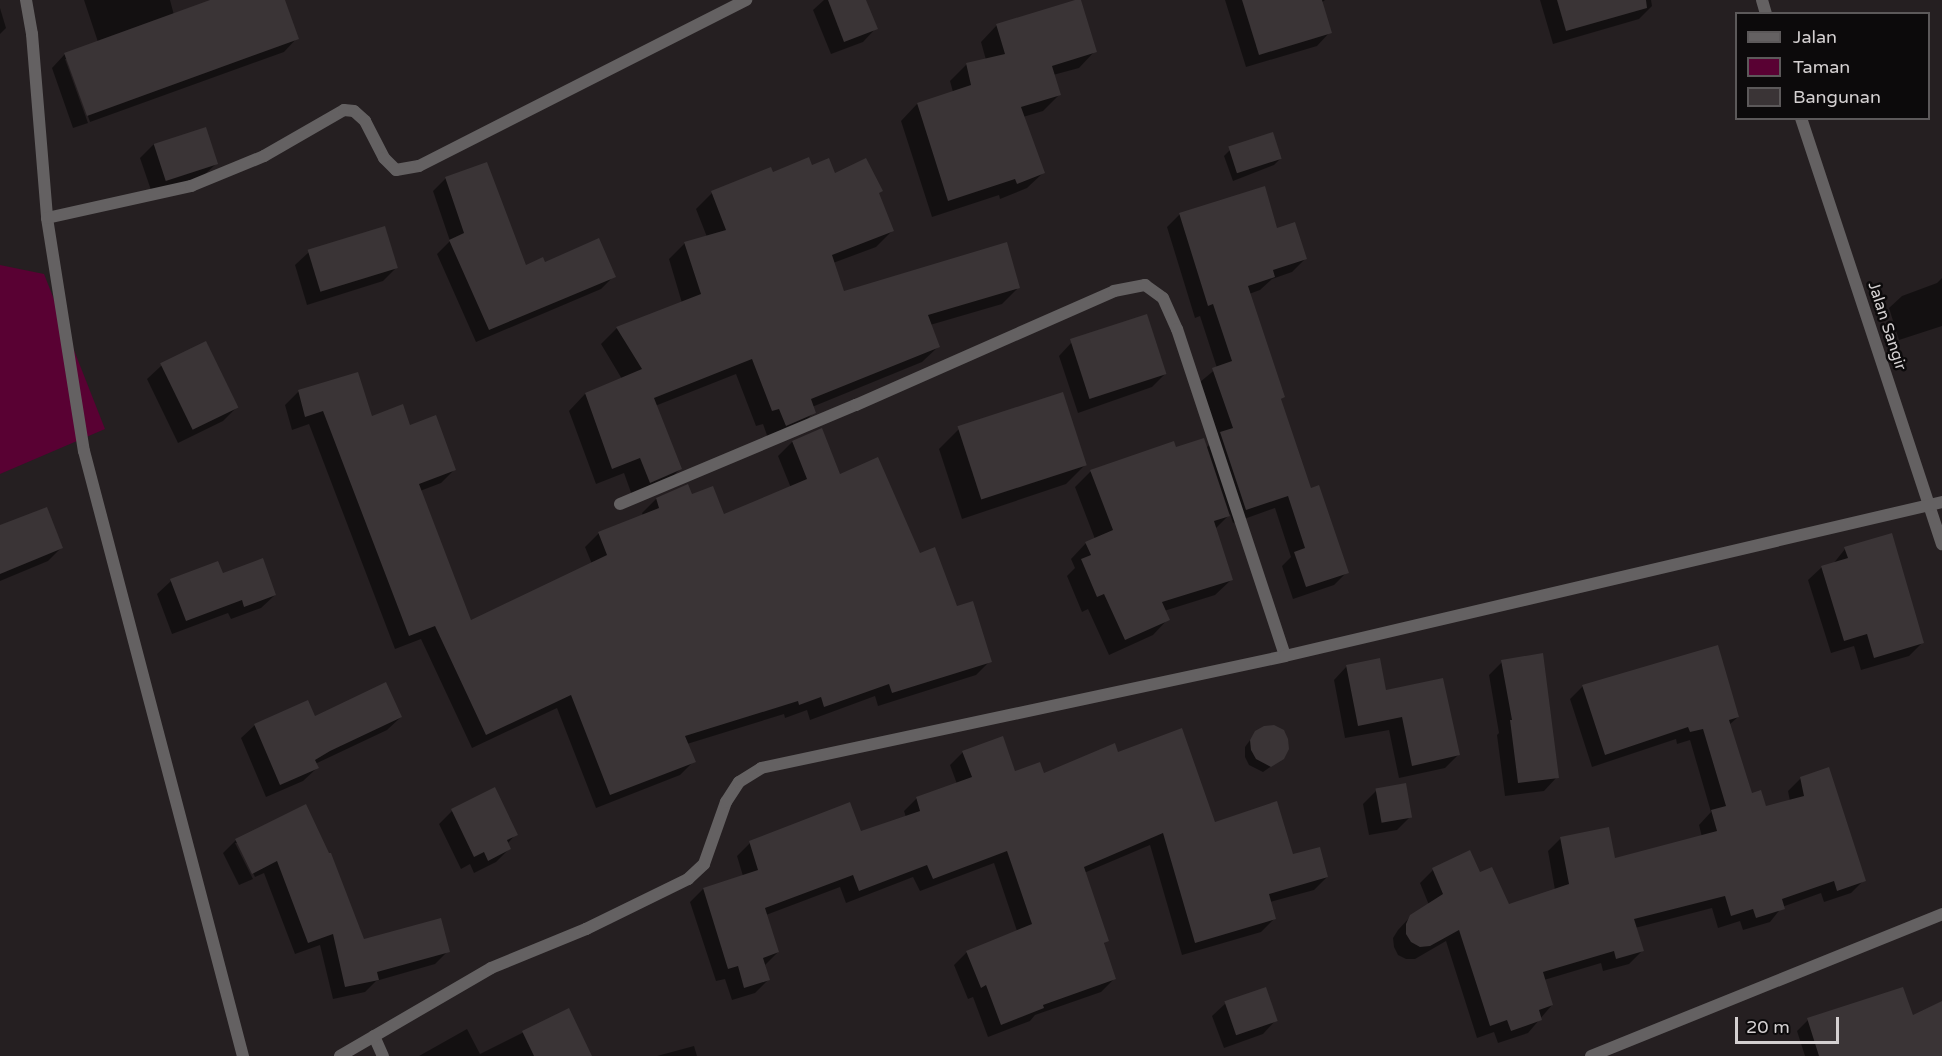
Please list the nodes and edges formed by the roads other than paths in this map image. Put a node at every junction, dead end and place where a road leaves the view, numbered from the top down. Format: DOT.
graph roads {
  1 [pos="26,0"];
  2 [pos="746,0"];
  3 [pos="1802,120"];
  4 [pos="47,218"];
  5 [pos="1942,502"];
  6 [pos="621,504"];
  7 [pos="1929,505"];
  8 [pos="1942,544"];
  9 [pos="1285,656"];
  10 [pos="1942,914"];
  11 [pos="374,1036"];
  12 [pos="243,1056"];
  13 [pos="340,1056"];
  14 [pos="383,1056"];
  15 [pos="1591,1056"];
  1 -- 4 [label="street"];
  2 -- 4 [label="street"];
  3 -- 7 [label="street, Jalan Sangir"];
  4 -- 12 [label="street"];
  5 -- 7 [label="street"];
  6 -- 9 [label="street"];
  7 -- 8 [label="street, Jalan Sangir"];
  7 -- 9 [label="street"];
  9 -- 11 [label="street"];
  10 -- 15 [label="street"];
  11 -- 13 [label="street"];
  11 -- 14 [label="street"];
}
